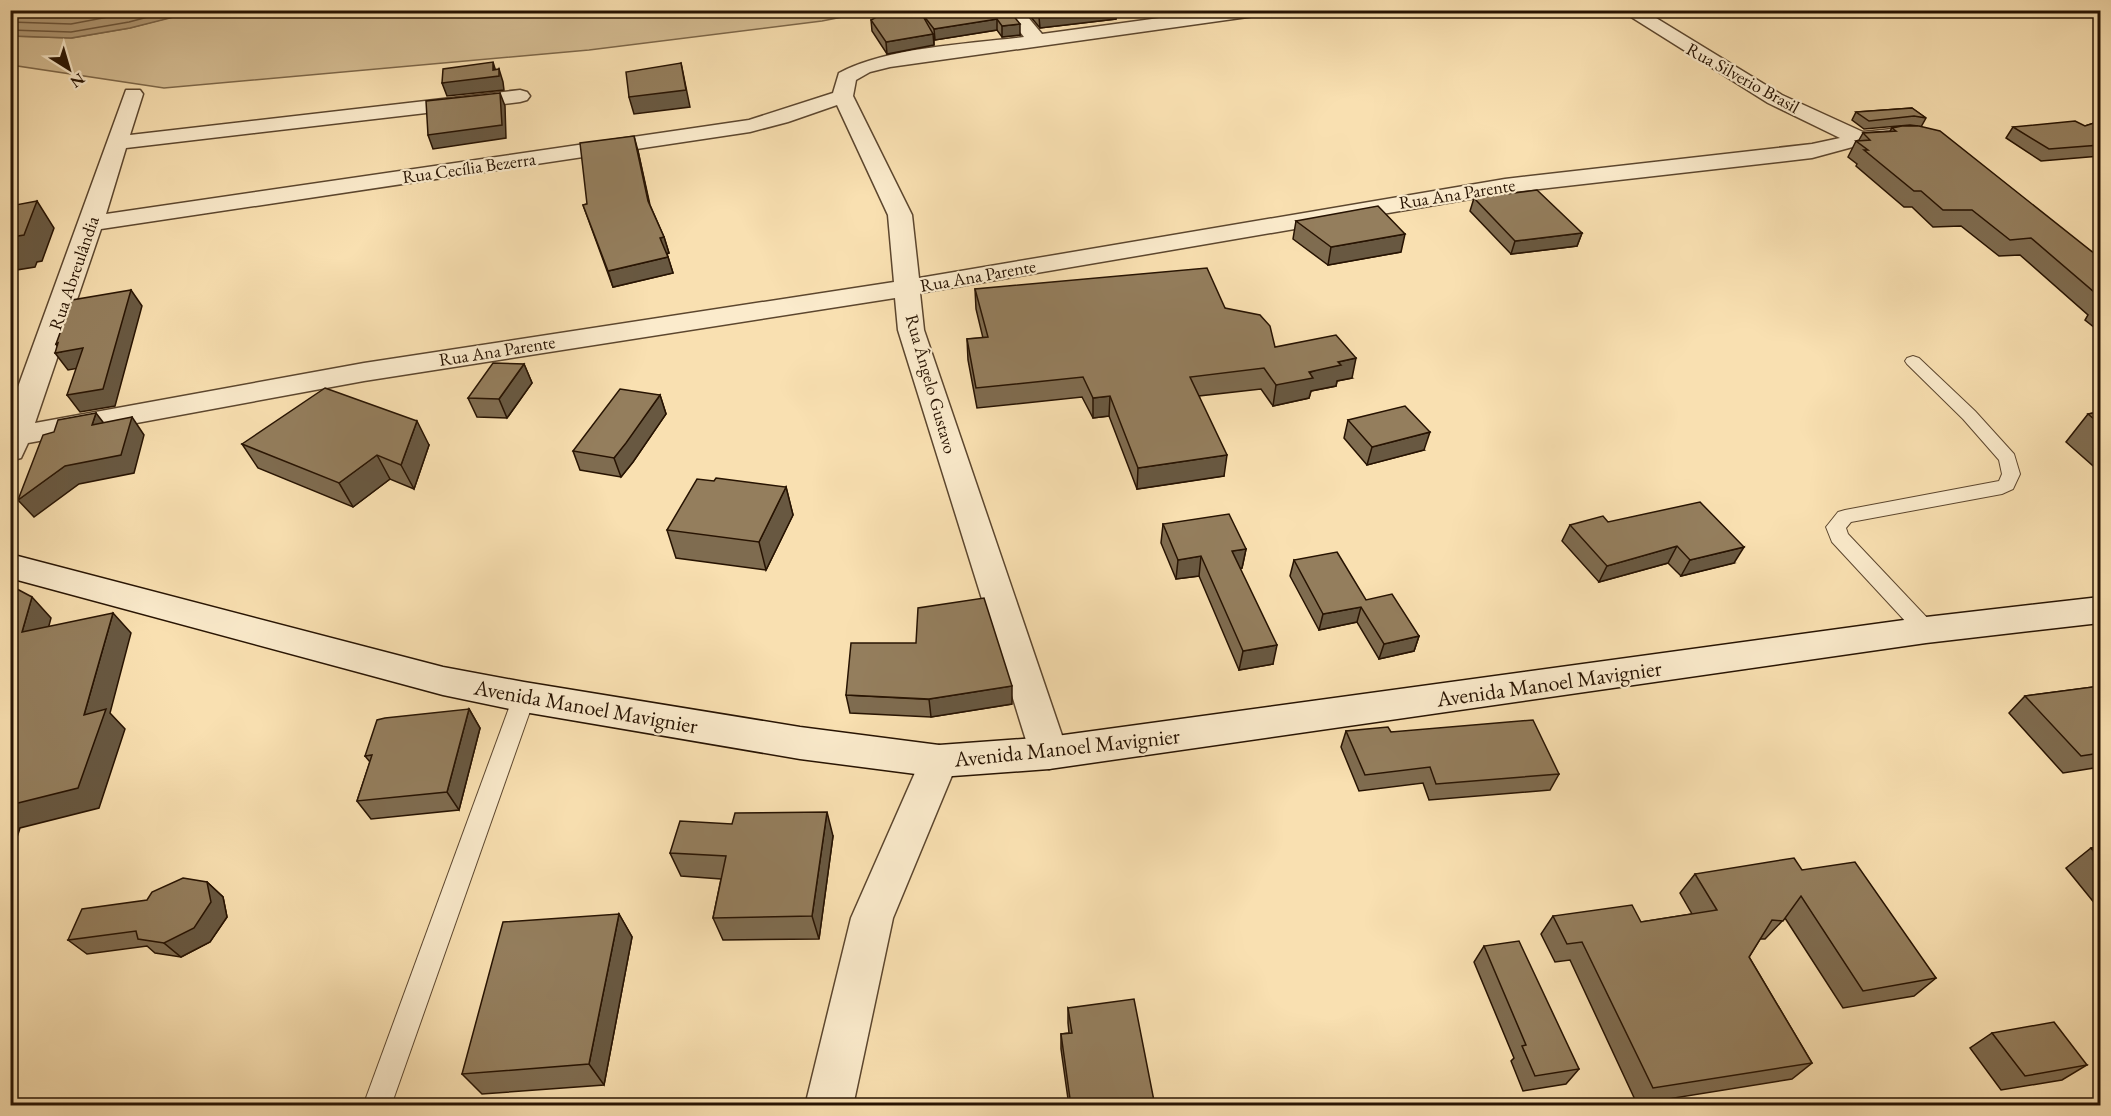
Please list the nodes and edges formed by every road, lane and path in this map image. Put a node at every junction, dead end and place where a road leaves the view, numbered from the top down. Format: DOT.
graph roads {
  1 [pos="1012,10"];
  2 [pos="1262,10"];
  3 [pos="1629,10"];
  4 [pos="1037,41"];
  5 [pos="133,94"];
  6 [pos="520,96"];
  7 [pos="843,96"];
  8 [pos="1930,136"];
  9 [pos="1860,138"];
  10 [pos="117,143"];
  11 [pos="92,223"];
  12 [pos="906,288"];
  13 [pos="1913,361"];
  14 [pos="13,443"];
  15 [pos="10,566"];
  16 [pos="2100,610"];
  17 [pos="1926,630"];
  18 [pos="524,698"];
  19 [pos="1049,753"];
  20 [pos="939,761"];
  21 [pos="377,1106"];
  22 [pos="830,1106"];
  1 -- 4 [label="street"];
  2 -- 4 [label="street"];
  3 -- 9 [label="street, Rua Silverio Brasil"];
  4 -- 7 [label="street"];
  5 -- 10 [label="street, Rua Abreulândia"];
  6 -- 10 [label="street"];
  7 -- 11 [label="street, Rua Cecília Bezerra"];
  7 -- 12 [label="street, Rua Ângelo Gustavo"];
  8 -- 9 [label="street, Rua Ana Parente"];
  9 -- 12 [label="street, Rua Ana Parente"];
  10 -- 11 [label="street, Rua Abreulândia"];
  11 -- 14 [label="street, Rua Abreulândia"];
  12 -- 14 [label="street, Rua Ana Parente"];
  12 -- 19 [label="street, Rua Ângelo Gustavo"];
  13 -- 17 [label="lane"];
  15 -- 18 [label="street, Avenida Manoel Mavignier"];
  16 -- 17 [label="street, Avenida Manoel Mavignier"];
  17 -- 19 [label="street, Avenida Manoel Mavignier"];
  18 -- 20 [label="street, Avenida Manoel Mavignier"];
  18 -- 21 [label="lane"];
  19 -- 20 [label="street, Avenida Manoel Mavignier"];
  20 -- 22 [label="street"];
}
